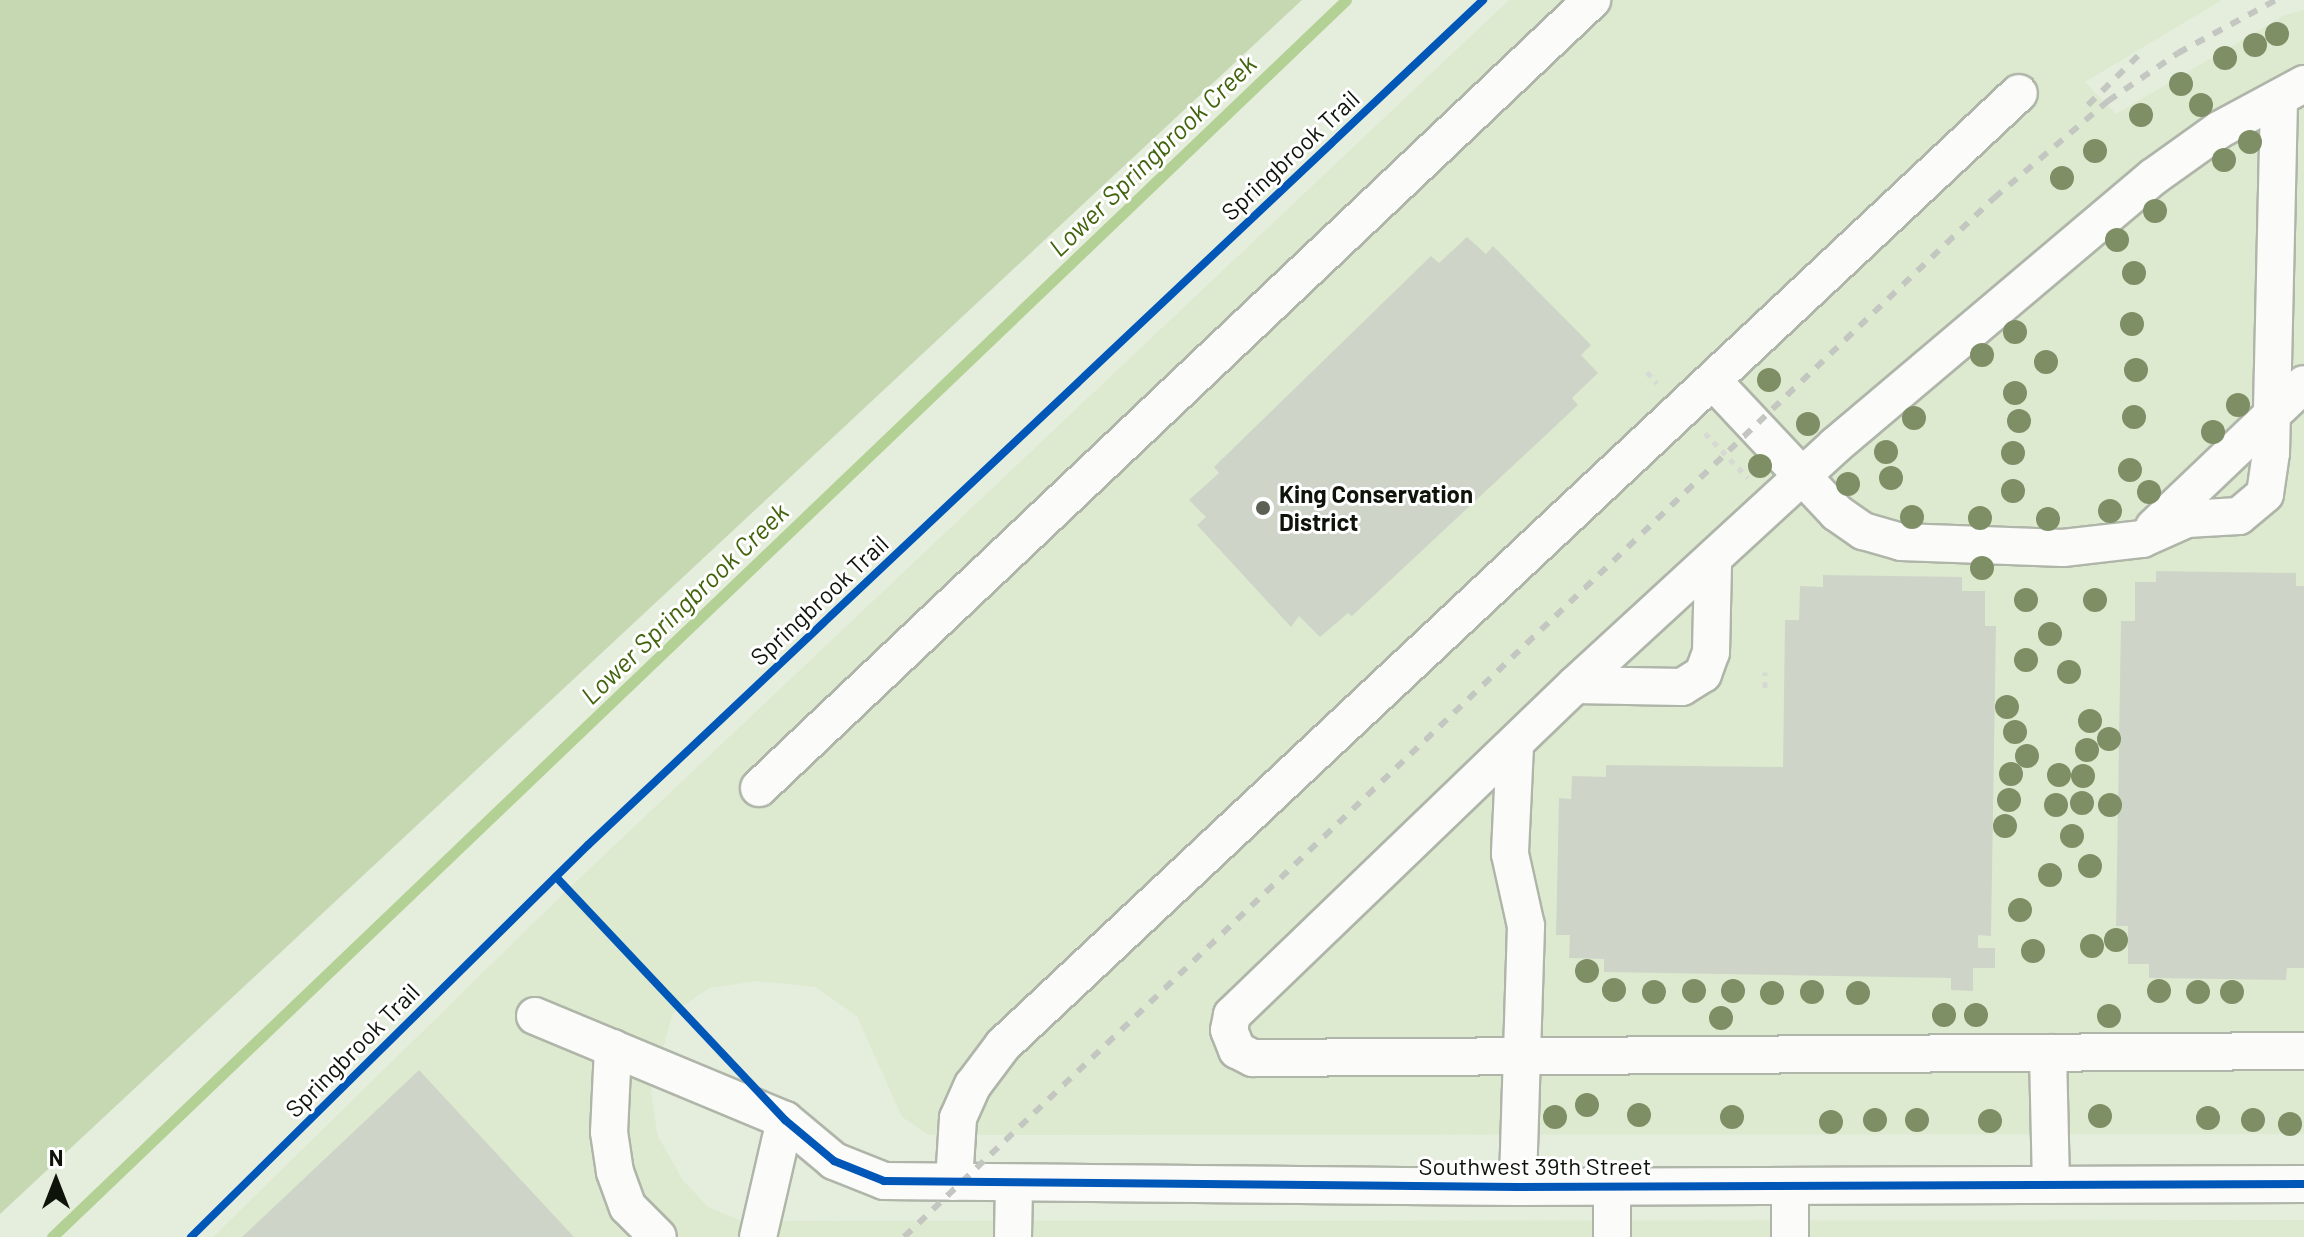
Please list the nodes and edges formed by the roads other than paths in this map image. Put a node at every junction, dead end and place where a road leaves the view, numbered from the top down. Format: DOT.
graph roads {
  1 [pos="1592,0"];
  2 [pos="2291,92"];
  3 [pos="2019,93"];
  4 [pos="1713,381"];
  5 [pos="2304,384"];
  6 [pos="2271,417"];
  7 [pos="1803,476"];
  8 [pos="2142,539"];
  9 [pos="1713,562"];
  10 [pos="1575,685"];
  11 [pos="1515,746"];
  12 [pos="759,788"];
  13 [pos="535,1016"];
  14 [pos="613,1048"];
  15 [pos="2304,1051"];
  16 [pos="2048,1053"];
  17 [pos="1521,1056"];
  18 [pos="785,1120"];
  19 [pos="954,1182"];
  20 [pos="1014,1183"];
  21 [pos="2304,1184"];
  22 [pos="2051,1185"];
  23 [pos="1612,1186"];
  24 [pos="1518,1187"];
  25 [pos="1790,1187"];
  26 [pos="658,1237"];
  27 [pos="758,1237"];
  28 [pos="1013,1237"];
  29 [pos="1612,1237"];
  30 [pos="1790,1237"];
  1 -- 12 [label="street"];
  2 -- 6 [label="street"];
  2 -- 7 [label="street"];
  3 -- 4 [label="street"];
  4 -- 7 [label="street"];
  4 -- 19 [label="street"];
  5 -- 6 [label="street"];
  6 -- 8 [label="street"];
  6 -- 8 [label="street"];
  7 -- 8 [label="street"];
  7 -- 9 [label="street"];
  9 -- 10 [label="street"];
  9 -- 10 [label="street"];
  10 -- 11 [label="street"];
  11 -- 17 [label="street"];
  11 -- 17 [label="street"];
  13 -- 14 [label="street, Southwest 39th Street"];
  14 -- 18 [label="street, Southwest 39th Street"];
  14 -- 26 [label="street"];
  15 -- 16 [label="street"];
  16 -- 17 [label="street"];
  16 -- 22 [label="street"];
  17 -- 24 [label="street"];
  18 -- 19 [label="street, Southwest 39th Street"];
  18 -- 27 [label="street"];
  19 -- 20 [label="street, Southwest 39th Street"];
  20 -- 24 [label="street, Southwest 39th Street"];
  20 -- 28 [label="street"];
  21 -- 22 [label="street, Southwest 39th Street"];
  22 -- 25 [label="street, Southwest 39th Street"];
  23 -- 24 [label="street, Southwest 39th Street"];
  23 -- 25 [label="street, Southwest 39th Street"];
  23 -- 29 [label="street"];
  25 -- 30 [label="street"];
}
